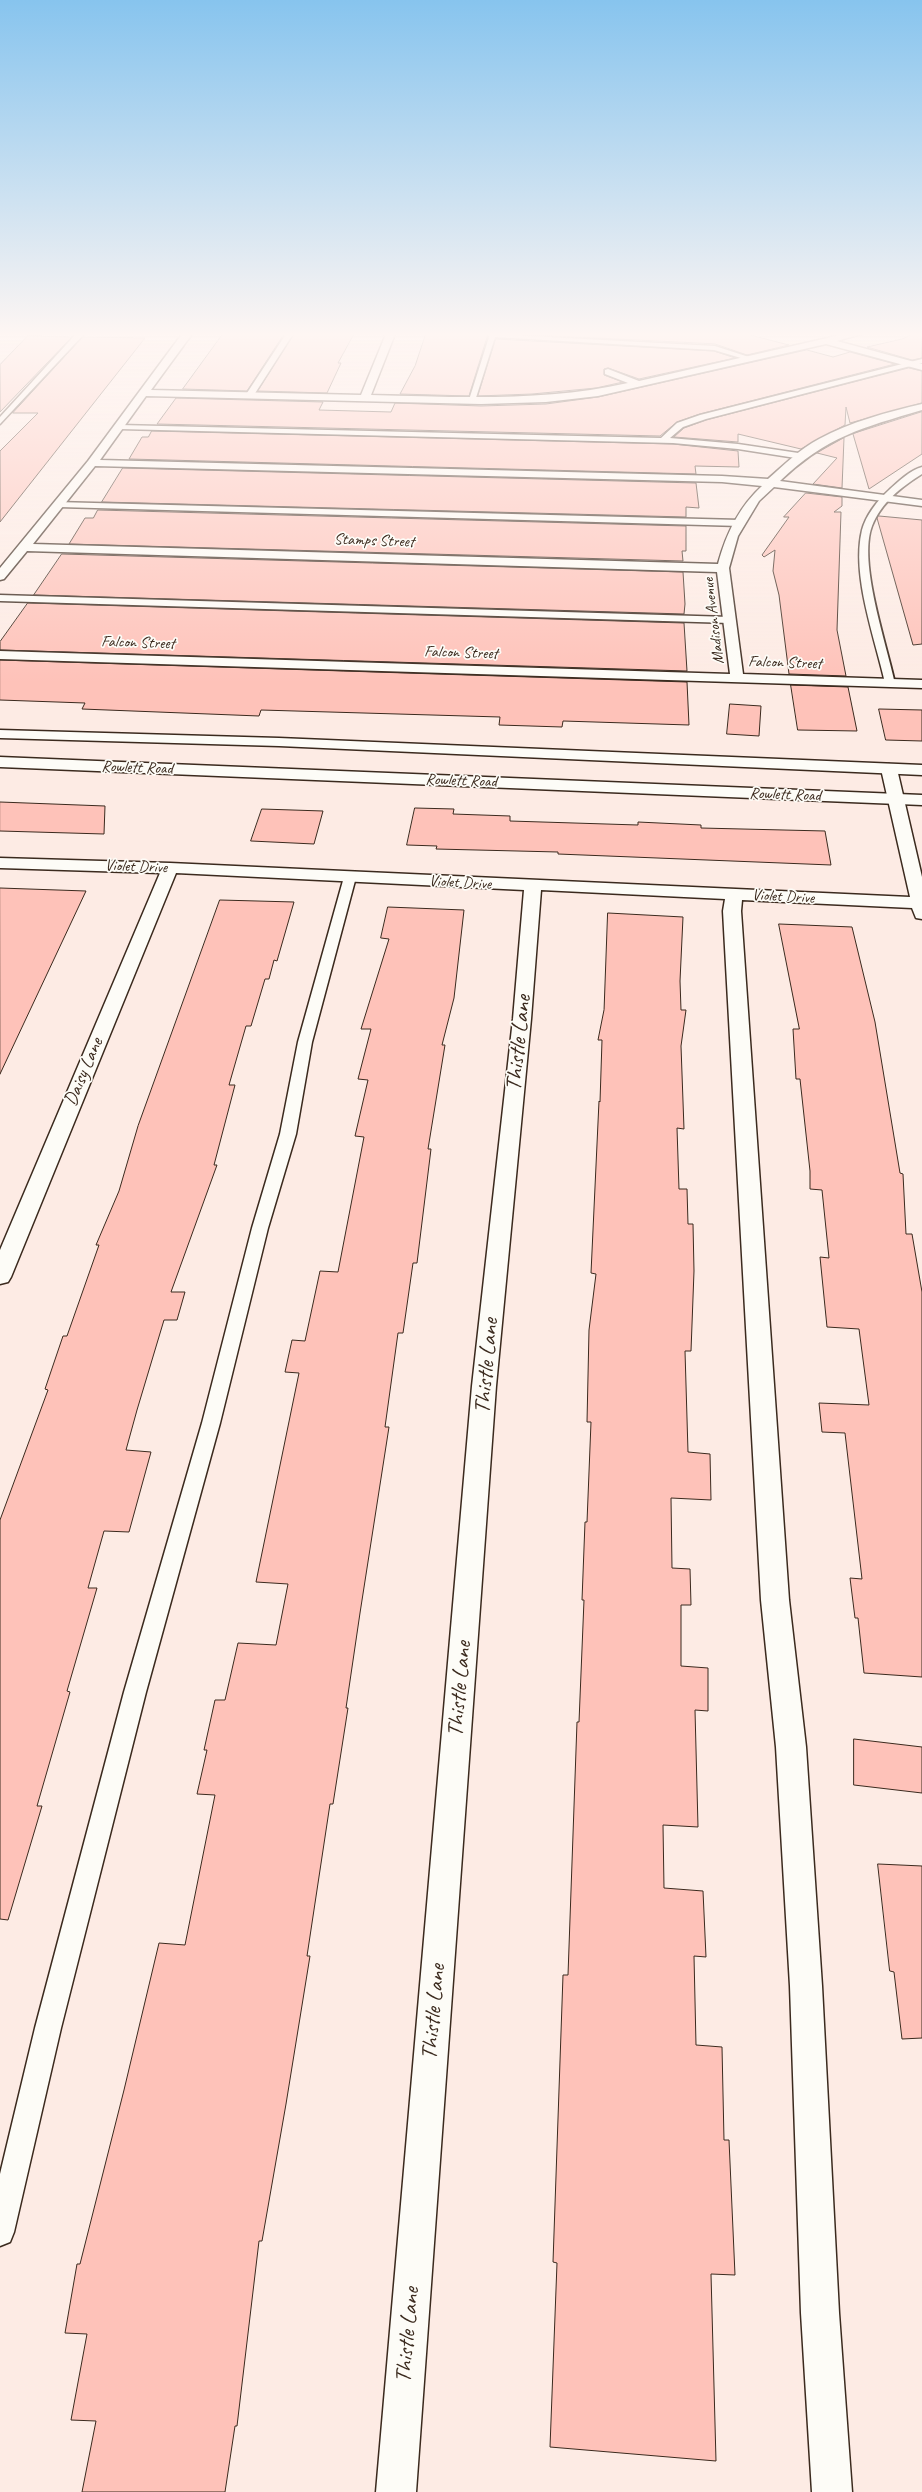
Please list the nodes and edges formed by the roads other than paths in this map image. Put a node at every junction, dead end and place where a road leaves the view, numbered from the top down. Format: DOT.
graph roads {
  1 [pos="102,450"];
  2 [pos="766,450"];
  3 [pos="810,450"];
  4 [pos="802,456"];
  5 [pos="92,464"];
  6 [pos="922,470"];
  7 [pos="771,483"];
  8 [pos="884,497"];
  9 [pos="922,503"];
  10 [pos="59,504"];
  11 [pos="740,523"];
  12 [pos="23,547"];
  13 [pos="724,568"];
  14 [pos="0,576"];
  15 [pos="0,598"];
  16 [pos="730,620"];
  17 [pos="0,655"];
  18 [pos="737,678"];
  19 [pos="890,683"];
  20 [pos="922,684"];
  21 [pos="0,734"];
  22 [pos="0,762"];
  23 [pos="889,769"];
  24 [pos="922,770"];
  25 [pos="896,799"];
  26 [pos="922,800"];
  27 [pos="0,863"];
  28 [pos="170,868"];
  29 [pos="350,877"];
  30 [pos="533,886"];
  31 [pos="734,895"];
  32 [pos="921,908"];
  33 [pos="0,1277"];
  34 [pos="0,2232"];
  35 [pos="396,2492"];
  36 [pos="832,2492"];
  1 -- 5 [label="street"];
  2 -- 4 [label="lane"];
  3 -- 4 [label="street, Madison Avenue"];
  4 -- 7 [label="street, Madison Avenue"];
  5 -- 7 [label="street"];
  5 -- 10 [label="street"];
  6 -- 8 [label="lane"];
  7 -- 8 [label="street"];
  7 -- 11 [label="street, Madison Avenue"];
  8 -- 9 [label="street"];
  8 -- 19 [label="lane"];
  10 -- 11 [label="lane"];
  10 -- 12 [label="street"];
  11 -- 13 [label="street, Madison Avenue"];
  12 -- 13 [label="street, Stamps Street"];
  12 -- 14 [label="street"];
  13 -- 16 [label="street, Madison Avenue"];
  15 -- 16 [label="lane"];
  16 -- 18 [label="street, Madison Avenue"];
  17 -- 18 [label="street, Falcon Street"];
  18 -- 19 [label="street, Falcon Street"];
  19 -- 20 [label="street, Falcon Street"];
  21 -- 23 [label="street, Rowlett Road"];
  22 -- 25 [label="street, Rowlett Road"];
  23 -- 24 [label="street, Rowlett Road"];
  23 -- 25 [label="street"];
  25 -- 26 [label="street, Rowlett Road"];
  25 -- 32 [label="street"];
  27 -- 28 [label="street, Violet Drive"];
  28 -- 29 [label="street, Violet Drive"];
  28 -- 33 [label="street, Daisy Lane"];
  29 -- 30 [label="street, Violet Drive"];
  29 -- 34 [label="lane"];
  30 -- 31 [label="street, Violet Drive"];
  30 -- 35 [label="street, Thistle Lane"];
  31 -- 32 [label="street, Violet Drive"];
  31 -- 36 [label="street"];
}
